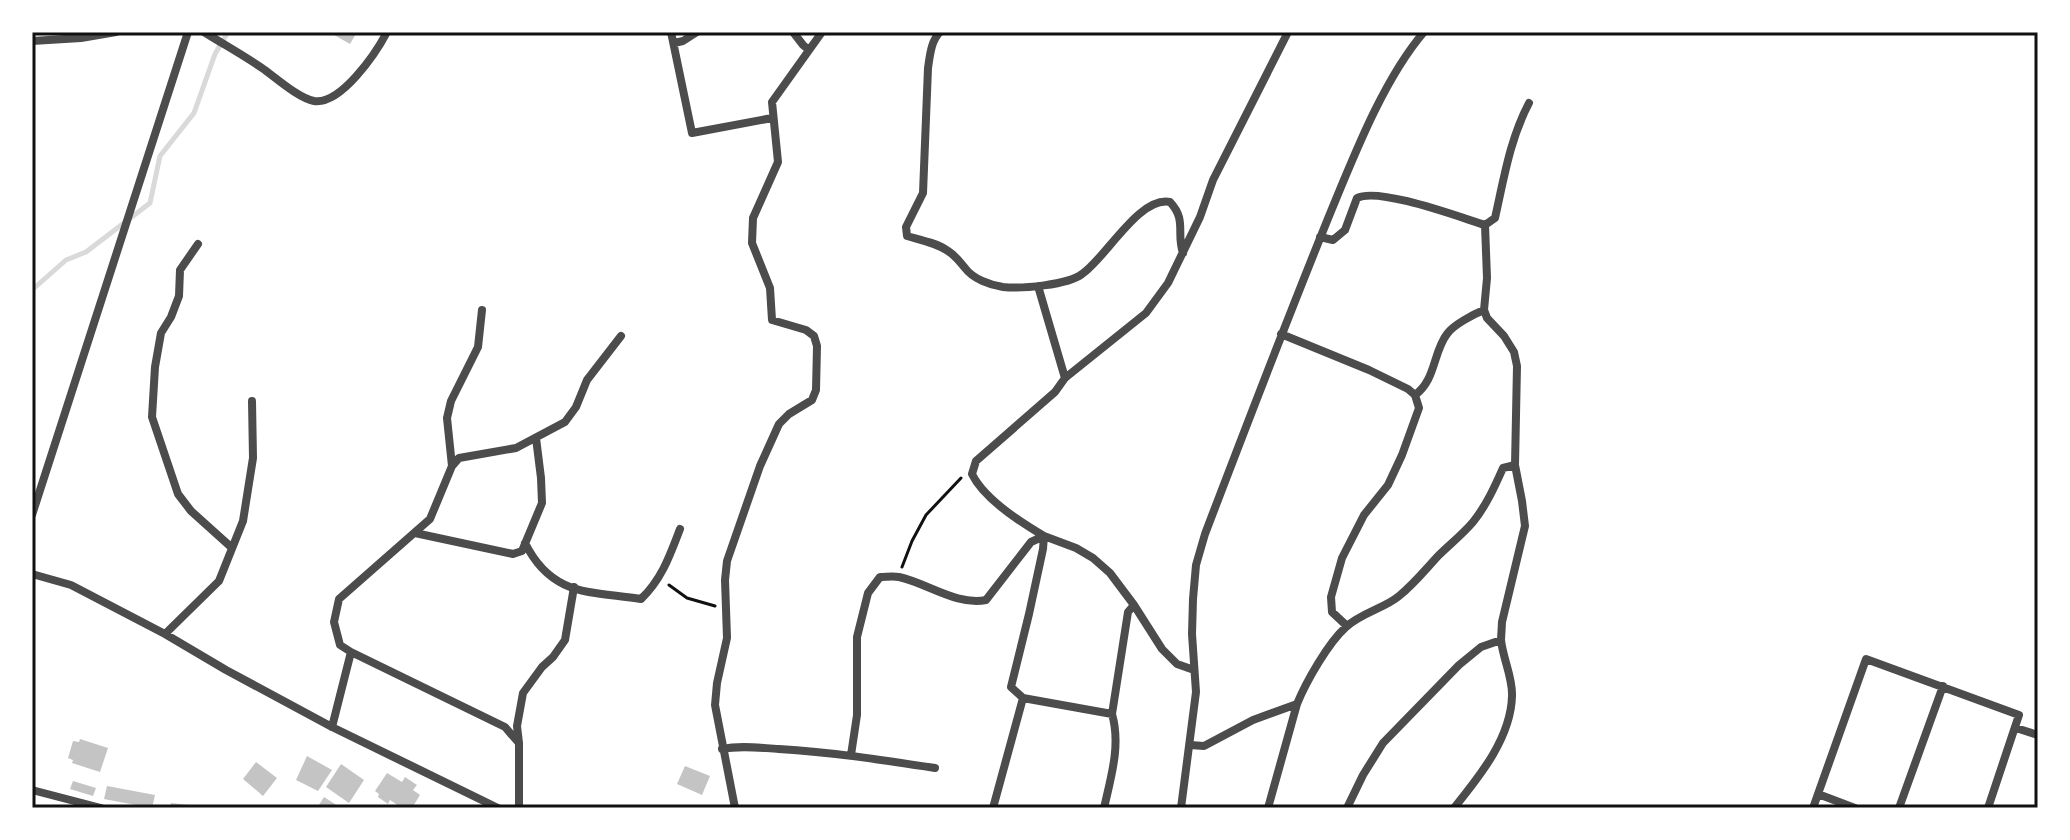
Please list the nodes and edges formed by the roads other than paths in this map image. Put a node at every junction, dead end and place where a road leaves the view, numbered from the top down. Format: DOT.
graph roads {
  1 [pos="116,32"];
  2 [pos="188,32"];
  3 [pos="204,32"];
  4 [pos="387,32"];
  5 [pos="671,32"];
  6 [pos="697,32"];
  7 [pos="793,32"];
  8 [pos="822,32"];
  9 [pos="940,32"];
  10 [pos="1288,32"];
  11 [pos="1424,32"];
  12 [pos="32,41"];
  13 [pos="674,43"];
  14 [pos="809,50"];
  15 [pos="1529,103"];
  16 [pos="772,118"];
  17 [pos="1485,225"];
  18 [pos="1320,237"];
  19 [pos="198,244"];
  20 [pos="1183,253"];
  21 [pos="1038,286"];
  22 [pos="482,310"];
  23 [pos="1484,310"];
  24 [pos="1281,334"];
  25 [pos="621,336"];
  26 [pos="1065,378"];
  27 [pos="1415,395"];
  28 [pos="252,401"];
  29 [pos="536,438"];
  30 [pos="1515,465"];
  31 [pos="452,466"];
  32 [pos="32,515"];
  33 [pos="680,529"];
  34 [pos="415,533"];
  35 [pos="1044,536"];
  36 [pos="525,543"];
  37 [pos="231,547"];
  38 [pos="32,574"];
  39 [pos="574,587"];
  40 [pos="1134,605"];
  41 [pos="1347,626"];
  42 [pos="165,634"];
  43 [pos="1501,640"];
  44 [pos="351,652"];
  45 [pos="1194,670"];
  46 [pos="1943,686"];
  47 [pos="1023,698"];
  48 [pos="1297,704"];
  49 [pos="1112,714"];
  50 [pos="332,727"];
  51 [pos="2016,728"];
  52 [pos="2038,735"];
  53 [pos="519,743"];
  54 [pos="1190,745"];
  55 [pos="722,749"];
  56 [pos="851,755"];
  57 [pos="935,768"];
  58 [pos="32,790"];
  59 [pos="1818,794"];
  60 [pos="101,808"];
  61 [pos="498,808"];
  62 [pos="519,808"];
  63 [pos="735,808"];
  64 [pos="993,808"];
  65 [pos="1104,808"];
  66 [pos="1181,808"];
  67 [pos="1268,808"];
  68 [pos="1347,808"];
  69 [pos="1454,808"];
  70 [pos="1813,808"];
  71 [pos="1855,808"];
  72 [pos="1899,808"];
  73 [pos="1988,808"];
  1 -- 12 [label="street"];
  2 -- 32 [label="street"];
  3 -- 4 [label="street"];
  5 -- 13 [label="street"];
  6 -- 13 [label="street"];
  7 -- 14 [label="street"];
  8 -- 14 [label="street"];
  9 -- 21 [label="street"];
  10 -- 20 [label="street"];
  11 -- 18 [label="street"];
  13 -- 16 [label="street"];
  14 -- 16 [label="street"];
  15 -- 17 [label="street"];
  16 -- 55 [label="street"];
  17 -- 18 [label="street"];
  17 -- 23 [label="street"];
  18 -- 24 [label="street"];
  19 -- 37 [label="street"];
  20 -- 21 [label="street"];
  20 -- 26 [label="street"];
  21 -- 26 [label="street"];
  22 -- 31 [label="street"];
  23 -- 27 [label="street"];
  23 -- 30 [label="street"];
  24 -- 27 [label="street"];
  24 -- 45 [label="street"];
  25 -- 29 [label="street"];
  26 -- 35 [label="street"];
  27 -- 41 [label="street"];
  28 -- 37 [label="street"];
  29 -- 31 [label="street"];
  29 -- 36 [label="street"];
  30 -- 41 [label="street"];
  30 -- 43 [label="street"];
  31 -- 34 [label="street"];
  33 -- 39 [label="street"];
  34 -- 36 [label="street"];
  34 -- 44 [label="street"];
  35 -- 40 [label="street"];
  35 -- 47 [label="street"];
  35 -- 56 [label="street"];
  36 -- 39 [label="street"];
  37 -- 42 [label="street"];
  38 -- 42 [label="street"];
  39 -- 53 [label="street"];
  40 -- 45 [label="street"];
  40 -- 49 [label="street"];
  41 -- 48 [label="street"];
  42 -- 50 [label="street"];
  43 -- 68 [label="street"];
  43 -- 69 [label="street"];
  44 -- 50 [label="street"];
  44 -- 53 [label="street"];
  45 -- 54 [label="street"];
  46 -- 51 [label="street"];
  46 -- 59 [label="street"];
  46 -- 72 [label="street"];
  47 -- 49 [label="street"];
  47 -- 64 [label="street"];
  48 -- 54 [label="street"];
  48 -- 67 [label="street"];
  49 -- 65 [label="street"];
  50 -- 61 [label="street"];
  51 -- 52 [label="street"];
  51 -- 73 [label="street"];
  53 -- 62 [label="street"];
  54 -- 66 [label="street"];
  55 -- 56 [label="street"];
  55 -- 63 [label="street"];
  56 -- 57 [label="street"];
  58 -- 60 [label="street"];
  59 -- 70 [label="street"];
  59 -- 71 [label="street"];
}
